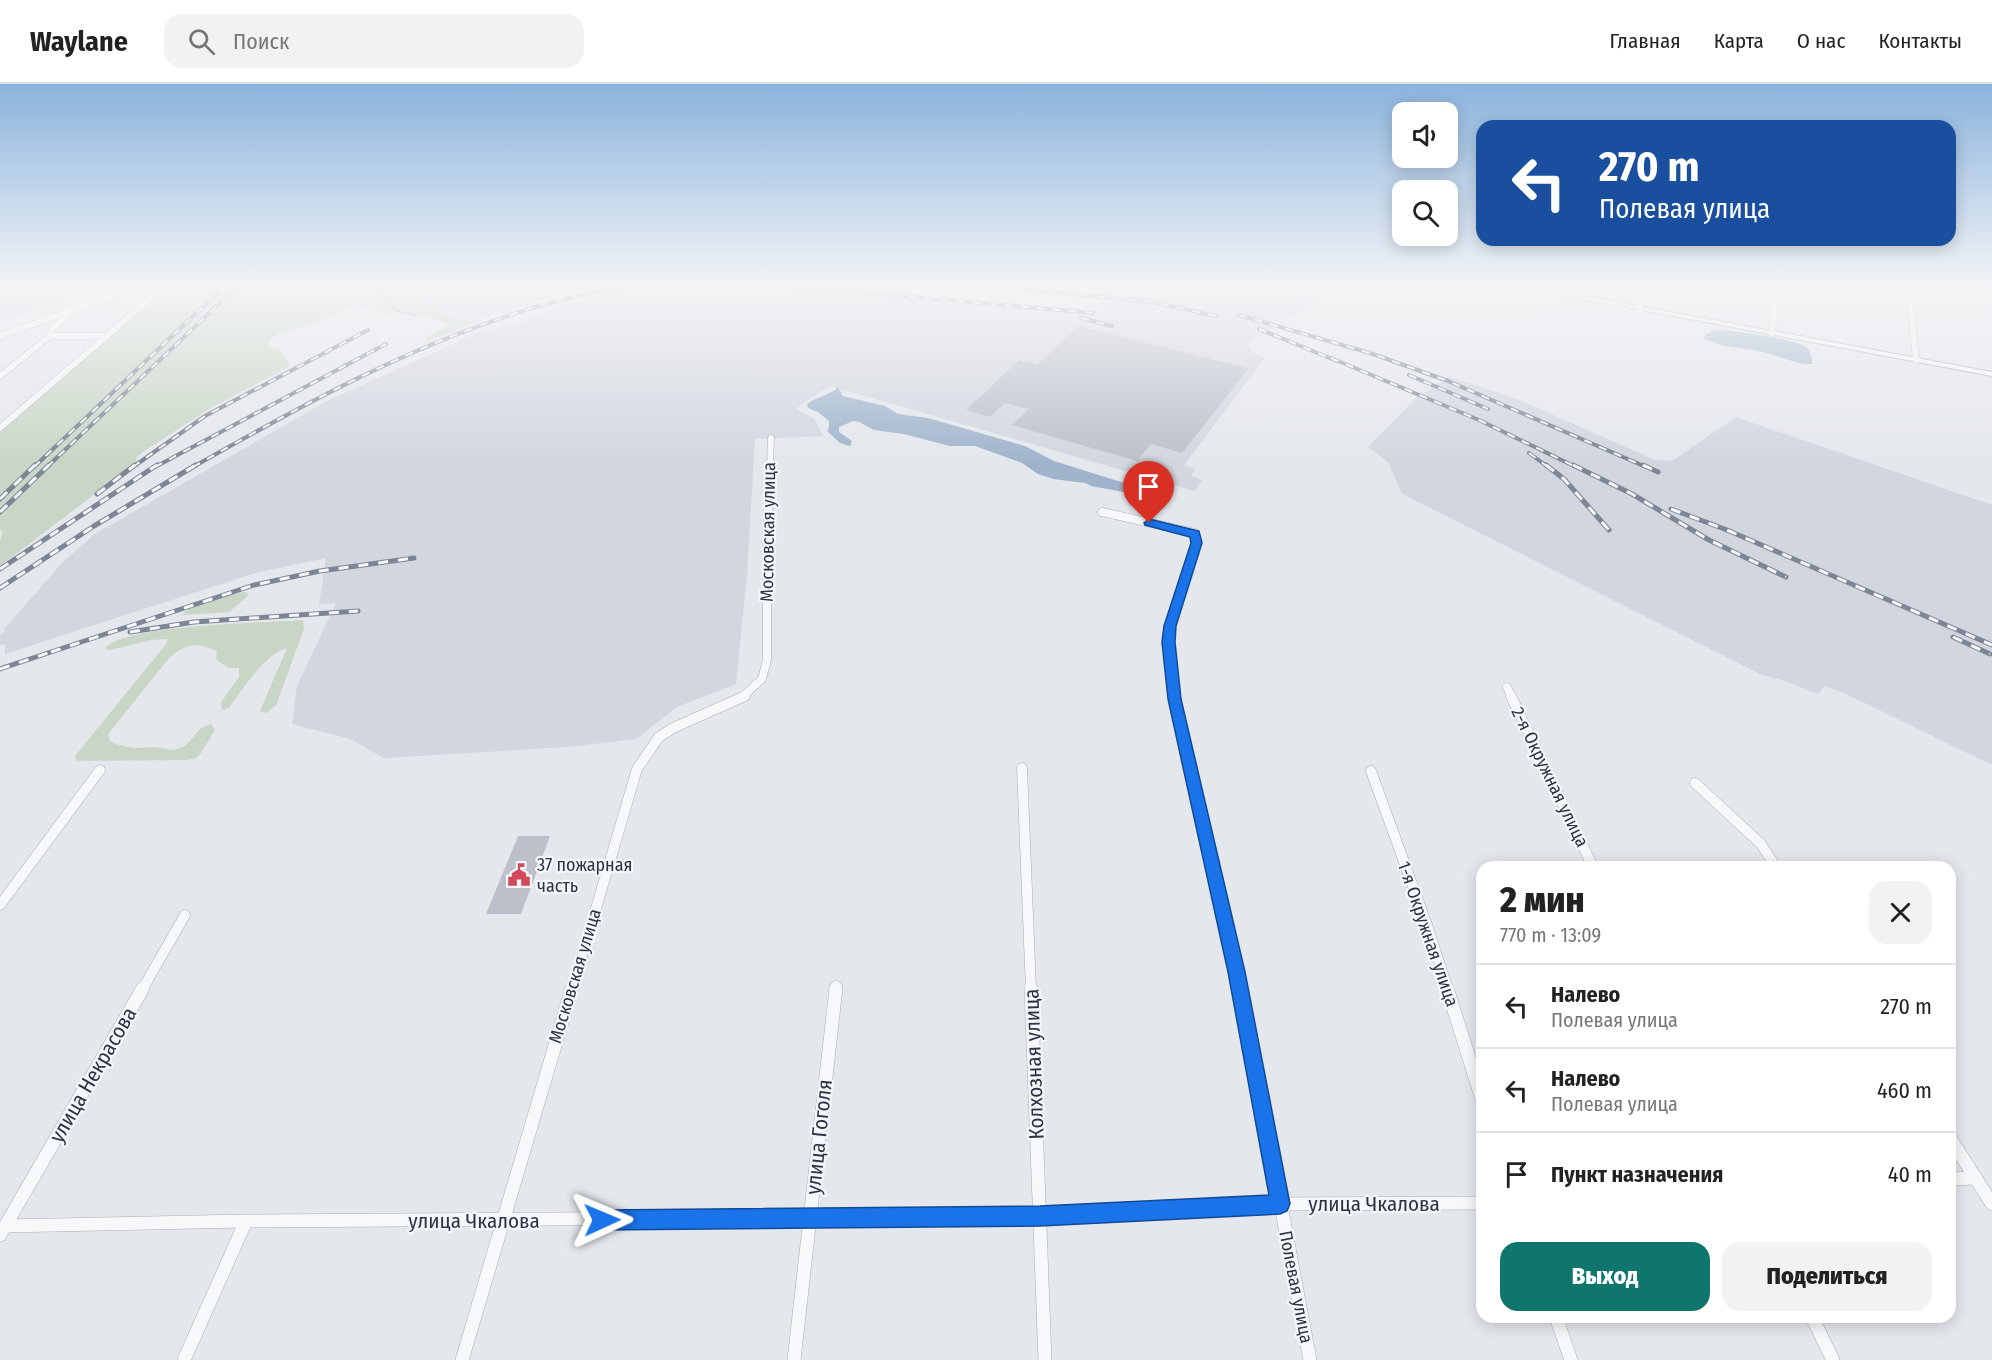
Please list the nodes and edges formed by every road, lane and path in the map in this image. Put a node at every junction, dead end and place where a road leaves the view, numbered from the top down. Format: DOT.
graph roads {
  1 [pos="40,344"];
  2 [pos="98,344"];
  3 [pos="1828,344"];
  4 [pos="1914,344"];
  5 [pos="1916,360"];
  6 [pos="1992,374"];
  7 [pos="0,375"];
  8 [pos="0,428"];
  9 [pos="771,438"];
  10 [pos="1102,512"];
  11 [pos="1507,687"];
  12 [pos="1022,768"];
  13 [pos="100,770"];
  14 [pos="1371,771"];
  15 [pos="1695,783"];
  16 [pos="1590,861"];
  17 [pos="1772,861"];
  18 [pos="0,905"];
  19 [pos="185,915"];
  20 [pos="836,986"];
  21 [pos="1476,1080"];
  22 [pos="1956,1147"];
  23 [pos="1976,1178"];
  24 [pos="1956,1179"];
  25 [pos="1476,1203"];
  26 [pos="1280,1204"];
  27 [pos="1992,1204"];
  28 [pos="1040,1216"];
  29 [pos="810,1217"];
  30 [pos="246,1221"];
  31 [pos="502,1221"];
  32 [pos="3,1230"];
  33 [pos="1558,1323"];
  34 [pos="1815,1323"];
  35 [pos="184,1360"];
  36 [pos="462,1360"];
  37 [pos="794,1360"];
  38 [pos="1045,1360"];
  39 [pos="1310,1360"];
  40 [pos="1571,1360"];
  41 [pos="1833,1360"];
  1 -- 7 [label="street"];
  2 -- 8 [label="street"];
  3 -- 5 [label="street"];
  4 -- 5 [label="street"];
  5 -- 6 [label="street"];
  9 -- 31 [label="street, Московская улица"];
  10 -- 26 [label="street, Полевая улица"];
  11 -- 16 [label="street, 2-я Окружная улица"];
  12 -- 28 [label="street, Колхозная улица"];
  13 -- 18 [label="street"];
  14 -- 21 [label="street, 1-я Окружная улица"];
  15 -- 17 [label="street"];
  19 -- 32 [label="street, улица Некрасова"];
  20 -- 29 [label="street, улица Гоголя"];
  22 -- 23 [label="street"];
  23 -- 24 [label="street"];
  23 -- 27 [label="street"];
  25 -- 26 [label="street, улица Чкалова"];
  26 -- 28 [label="street, улица Чкалова"];
  26 -- 39 [label="street, Полевая улица"];
  28 -- 29 [label="street, улица Чкалова"];
  28 -- 38 [label="street, Колхозная улица"];
  29 -- 31 [label="street, улица Чкалова"];
  29 -- 37 [label="street, улица Гоголя"];
  30 -- 31 [label="street, улица Чкалова"];
  30 -- 32 [label="street, улица Чкалова"];
  30 -- 35 [label="street"];
  31 -- 36 [label="street, Московская улица"];
  33 -- 40 [label="street"];
  34 -- 41 [label="street"];
}
